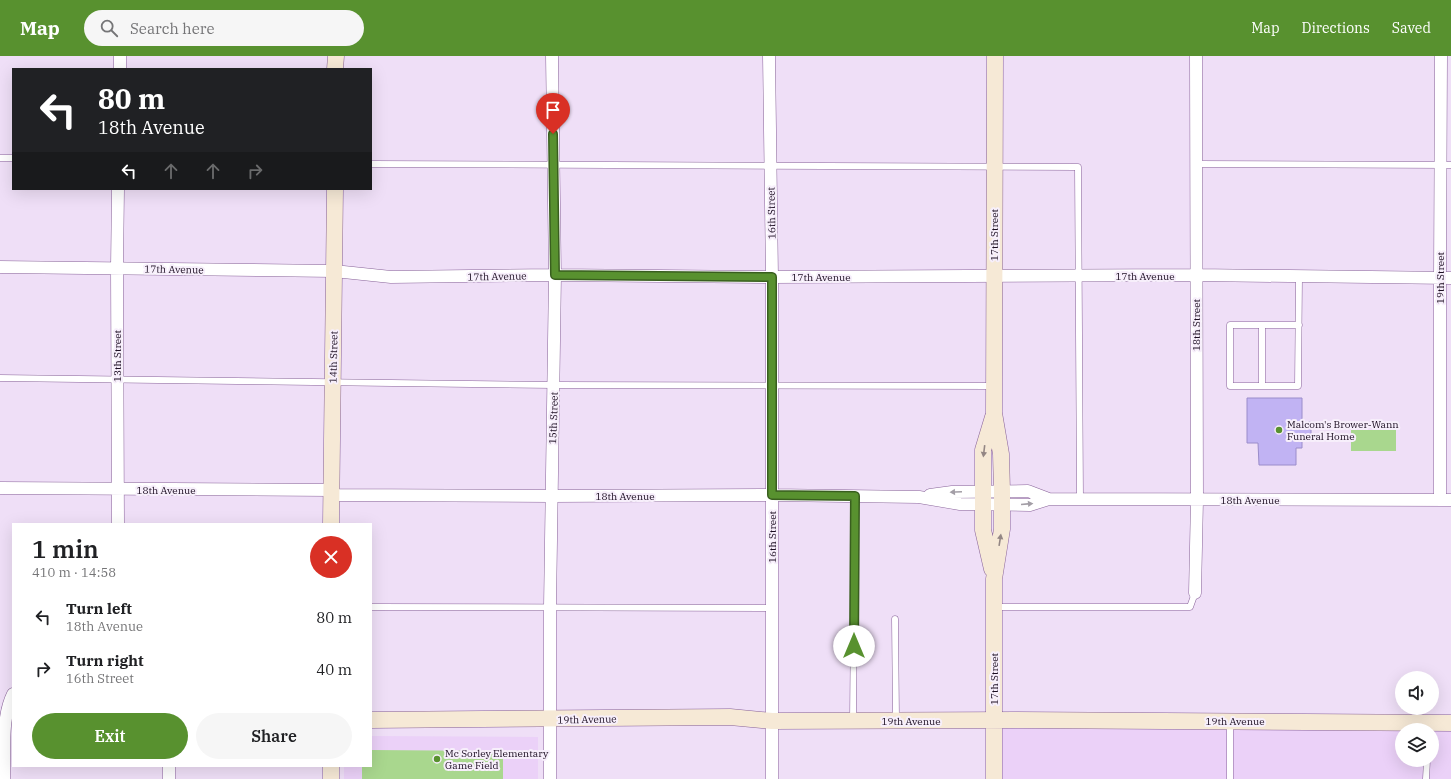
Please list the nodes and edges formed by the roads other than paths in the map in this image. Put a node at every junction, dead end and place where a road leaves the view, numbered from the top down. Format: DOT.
graph roads {
  1 [pos="120,56"];
  2 [pos="336,56"];
  3 [pos="552,56"];
  4 [pos="769,56"];
  5 [pos="995,56"];
  6 [pos="1196,56"];
  7 [pos="1441,56"];
  8 [pos="120,68"];
  9 [pos="336,68"];
  10 [pos="0,158"];
  11 [pos="12,158"];
  12 [pos="372,164"];
  13 [pos="1196,164"];
  14 [pos="554,165"];
  15 [pos="1446,165"];
  16 [pos="771,166"];
  17 [pos="994,167"];
  18 [pos="118,190"];
  19 [pos="335,190"];
  20 [pos="0,267"];
  21 [pos="117,268"];
  22 [pos="334,271"];
  23 [pos="555,275"];
  24 [pos="1196,275"];
  25 [pos="994,276"];
  26 [pos="1080,276"];
  27 [pos="772,277"];
  28 [pos="1299,277"];
  29 [pos="1445,278"];
  30 [pos="1262,325"];
  31 [pos="1299,325"];
  32 [pos="0,378"];
  33 [pos="118,379"];
  34 [pos="333,381"];
  35 [pos="554,385"];
  36 [pos="772,385"];
  37 [pos="994,386"];
  38 [pos="1262,386"];
  39 [pos="994,413"];
  40 [pos="0,488"];
  41 [pos="118,490"];
  42 [pos="332,492"];
  43 [pos="772,495"];
  44 [pos="551,496"];
  45 [pos="855,496"];
  46 [pos="983,498"];
  47 [pos="1002,498"];
  48 [pos="1080,499"];
  49 [pos="1197,500"];
  50 [pos="1446,500"];
  51 [pos="118,523"];
  52 [pos="331,523"];
  53 [pos="994,579"];
  54 [pos="1195,593"];
  55 [pos="372,607"];
  56 [pos="550,607"];
  57 [pos="994,607"];
  58 [pos="772,608"];
  59 [pos="895,618"];
  60 [pos="12,696"];
  61 [pos="549,719"];
  62 [pos="372,720"];
  63 [pos="994,720"];
  64 [pos="772,721"];
  65 [pos="853,721"];
  66 [pos="896,721"];
  67 [pos="1230,721"];
  68 [pos="1451,723"];
  69 [pos="1439,724"];
  70 [pos="1395,725"];
  71 [pos="168,767"];
  72 [pos="331,767"];
  73 [pos="1427,767"];
  74 [pos="4,779"];
  75 [pos="169,779"];
  76 [pos="331,779"];
  77 [pos="550,779"];
  78 [pos="772,779"];
  79 [pos="994,779"];
  80 [pos="1230,779"];
  81 [pos="1426,779"];
  1 -- 8 [label="street"];
  2 -- 9 [label="main road"];
  3 -- 14 [label="street, 15th Street"];
  4 -- 16 [label="street, 16th Street"];
  5 -- 17 [label="main road, 17th Street"];
  6 -- 13 [label="street, 18th Street"];
  7 -- 15 [label="street, 19th Street"];
  10 -- 11 [label="lane"];
  12 -- 14 [label="lane"];
  13 -- 15 [label="lane"];
  13 -- 24 [label="street, 18th Street"];
  14 -- 16 [label="lane"];
  14 -- 23 [label="street, 15th Street"];
  15 -- 29 [label="street, 19th Street"];
  16 -- 17 [label="lane"];
  16 -- 27 [label="street, 16th Street"];
  17 -- 25 [label="main road, 17th Street"];
  17 -- 26 [label="lane"];
  18 -- 21 [label="street, 13th Street"];
  19 -- 22 [label="main road, 14th Street"];
  20 -- 21 [label="street, 17th Avenue"];
  21 -- 22 [label="street, 17th Avenue"];
  21 -- 33 [label="street, 13th Street"];
  22 -- 23 [label="street, 17th Avenue"];
  22 -- 34 [label="main road, 14th Street"];
  23 -- 27 [label="street, 17th Avenue"];
  23 -- 35 [label="street, 15th Street"];
  24 -- 26 [label="street, 17th Avenue"];
  24 -- 28 [label="street, 17th Avenue"];
  24 -- 49 [label="street, 18th Street"];
  25 -- 26 [label="street, 17th Avenue"];
  25 -- 27 [label="street, 17th Avenue"];
  25 -- 37 [label="main road, 17th Street"];
  26 -- 48 [label="lane"];
  27 -- 36 [label="street, 16th Street"];
  28 -- 29 [label="street, 17th Avenue"];
  28 -- 31 [label="lane"];
  29 -- 50 [label="street, 19th Street"];
  30 -- 31 [label="lane"];
  30 -- 38 [label="lane"];
  30 -- 38 [label="lane"];
  31 -- 38 [label="lane"];
  32 -- 33 [label="lane"];
  33 -- 34 [label="lane"];
  33 -- 41 [label="street, 13th Street"];
  34 -- 35 [label="lane"];
  34 -- 42 [label="main road, 14th Street"];
  35 -- 36 [label="lane"];
  35 -- 44 [label="street, 15th Street"];
  36 -- 37 [label="lane"];
  36 -- 43 [label="street, 16th Street"];
  37 -- 39 [label="main road, 17th Street"];
  39 -- 46 [label="main road, 17th Street, one-way"];
  39 -- 47 [label="main road, 17th Street"];
  40 -- 41 [label="street, 18th Avenue"];
  41 -- 42 [label="street, 18th Avenue"];
  41 -- 51 [label="street, 13th Street"];
  42 -- 44 [label="street, 18th Avenue"];
  42 -- 52 [label="main road, 14th Street"];
  43 -- 44 [label="street, 18th Avenue"];
  43 -- 45 [label="street, 18th Avenue"];
  43 -- 58 [label="street, 16th Street"];
  44 -- 56 [label="street, 15th Street"];
  45 -- 46 [label="street, 18th Avenue"];
  45 -- 65 [label="lane"];
  46 -- 47 [label="street, 18th Avenue"];
  46 -- 53 [label="main road, 17th Street"];
  47 -- 48 [label="street, 18th Avenue"];
  53 -- 47 [label="main road, 17th Street, one-way"];
  48 -- 49 [label="street, 18th Avenue"];
  49 -- 50 [label="street, 18th Avenue"];
  49 -- 54 [label="street, 18th Street"];
  53 -- 57 [label="main road, 17th Street"];
  54 -- 57 [label="lane"];
  55 -- 56 [label="lane"];
  56 -- 58 [label="lane"];
  56 -- 61 [label="street, 15th Street"];
  57 -- 63 [label="main road, 17th Street"];
  58 -- 64 [label="street, 16th Street"];
  59 -- 66 [label="lane"];
  60 -- 74 [label="street"];
  61 -- 62 [label="main road, 19th Avenue"];
  61 -- 64 [label="main road, 19th Avenue"];
  61 -- 77 [label="street, 15th Street"];
  63 -- 66 [label="main road, 19th Avenue"];
  63 -- 67 [label="main road, 19th Avenue"];
  63 -- 79 [label="main road, 17th Street"];
  64 -- 65 [label="main road, 19th Avenue"];
  64 -- 78 [label="street, 16th Street"];
  65 -- 66 [label="main road, 19th Avenue"];
  67 -- 70 [label="main road, 19th Avenue"];
  67 -- 80 [label="lane"];
  68 -- 69 [label="main road, 19th Avenue"];
  71 -- 75 [label="street"];
  72 -- 76 [label="main road"];
  73 -- 81 [label="lane"];
}
